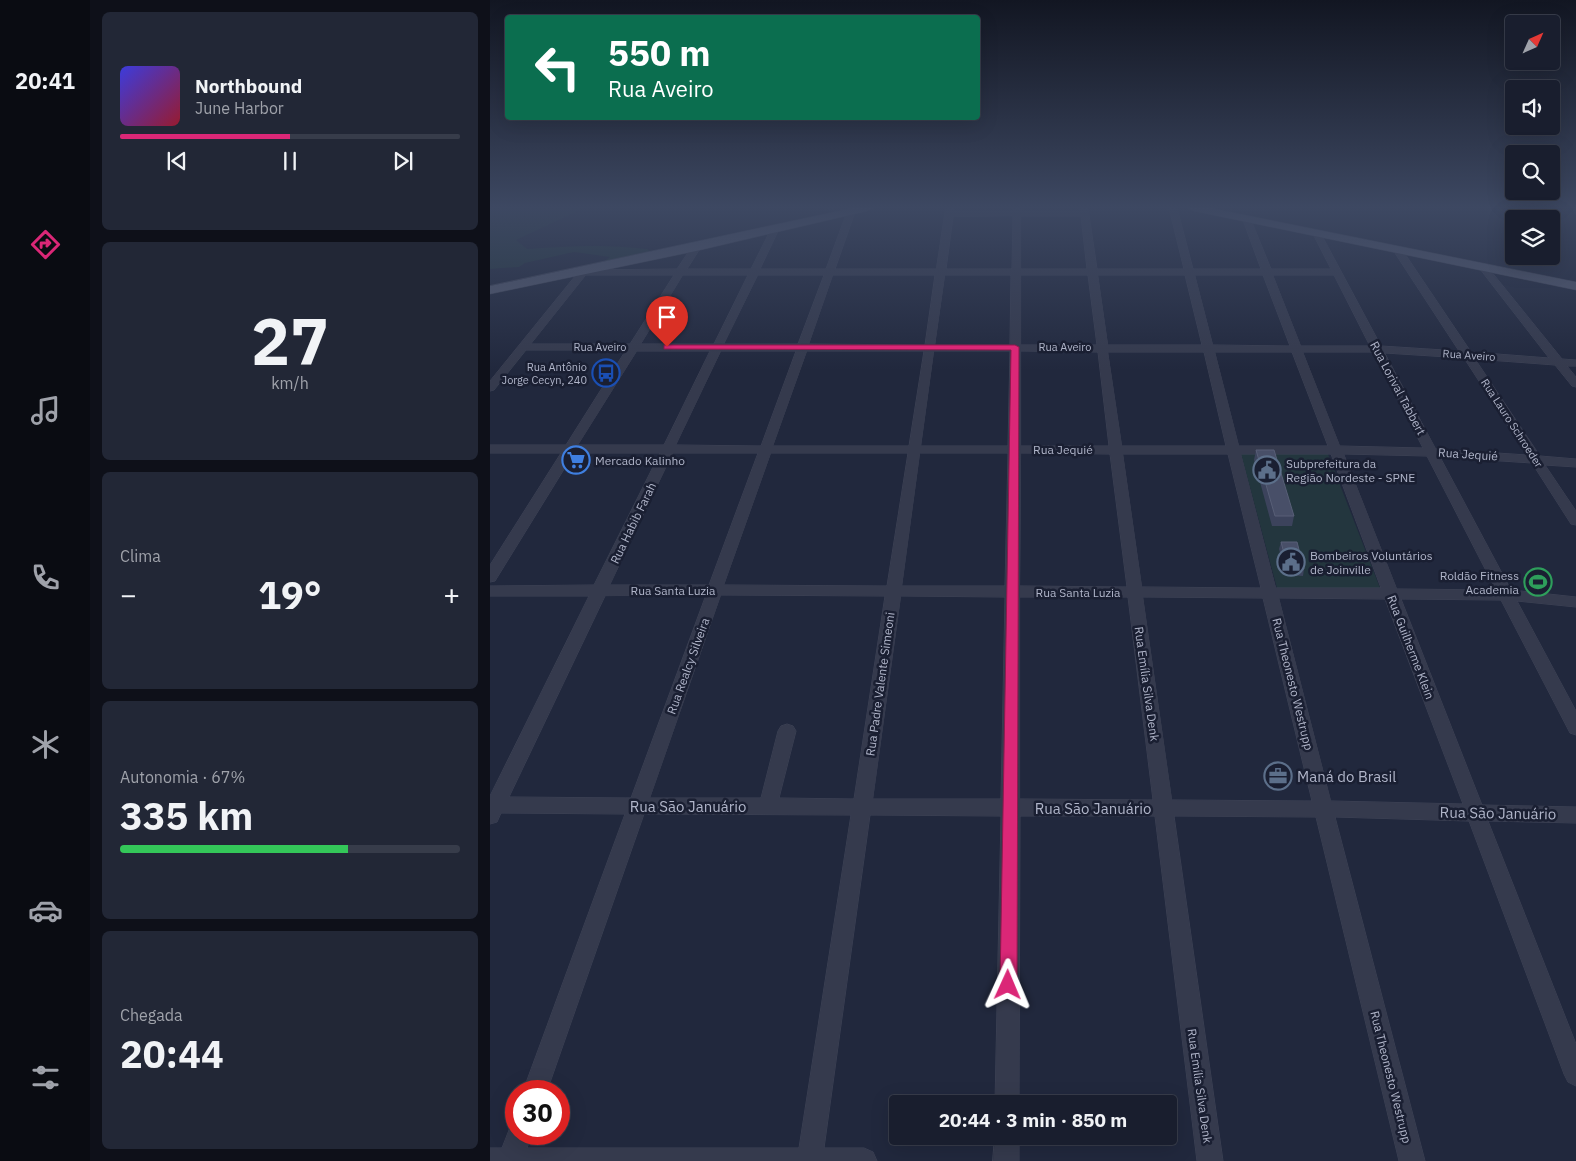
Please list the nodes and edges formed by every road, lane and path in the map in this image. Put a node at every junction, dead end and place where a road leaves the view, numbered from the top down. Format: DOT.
graph roads {
  1 [pos="627,262"];
  2 [pos="686,262"];
  3 [pos="759,262"];
  4 [pos="833,262"];
  5 [pos="941,262"];
  6 [pos="1016,262"];
  7 [pos="1091,262"];
  8 [pos="1187,262"];
  9 [pos="1263,262"];
  10 [pos="1332,262"];
  11 [pos="1406,262"];
  12 [pos="1459,262"];
  13 [pos="1468,262"];
  14 [pos="1483,267"];
  15 [pos="1189,271"];
  16 [pos="1266,271"];
  17 [pos="583,272"];
  18 [pos="680,272"];
  19 [pos="754,272"];
  20 [pos="829,272"];
  21 [pos="940,272"];
  22 [pos="1337,272"];
  23 [pos="1517,272"];
  24 [pos="1016,273"];
  25 [pos="1092,273"];
  26 [pos="1575,286"];
  27 [pos="490,290"];
  28 [pos="523,347"];
  29 [pos="634,347"];
  30 [pos="718,347"];
  31 [pos="802,347"];
  32 [pos="929,347"];
  33 [pos="1015,347"];
  34 [pos="1102,347"];
  35 [pos="1208,348"];
  36 [pos="1295,348"];
  37 [pos="1378,349"];
  38 [pos="1466,355"];
  39 [pos="1558,361"];
  40 [pos="1576,362"];
  41 [pos="1576,384"];
  42 [pos="490,388"];
  43 [pos="490,449"];
  44 [pos="570,449"];
  45 [pos="668,449"];
  46 [pos="766,449"];
  47 [pos="914,449"];
  48 [pos="1014,449"];
  49 [pos="1116,450"];
  50 [pos="1234,450"];
  51 [pos="1335,450"];
  52 [pos="1431,452"];
  53 [pos="1536,460"];
  54 [pos="1576,463"];
  55 [pos="1576,521"];
  56 [pos="490,577"];
  57 [pos="715,590"];
  58 [pos="490,591"];
  59 [pos="600,591"];
  60 [pos="894,591"];
  61 [pos="1012,591"];
  62 [pos="1134,592"];
  63 [pos="1270,593"];
  64 [pos="1390,593"];
  65 [pos="1506,595"];
  66 [pos="1576,602"];
  67 [pos="1576,728"];
  68 [pos="786,731"];
  69 [pos="638,805"];
  70 [pos="768,806"];
  71 [pos="862,807"];
  72 [pos="492,808"];
  73 [pos="1010,808"];
  74 [pos="1163,808"];
  75 [pos="1324,809"];
  76 [pos="1475,813"];
  77 [pos="1576,815"];
  78 [pos="1576,1074"];
  79 [pos="539,1080"];
  80 [pos="1007,1095"];
  81 [pos="516,1145"];
  82 [pos="1007,1145"];
  83 [pos="810,1160"];
  84 [pos="490,1161"];
  85 [pos="510,1161"];
  86 [pos="864,1161"];
  87 [pos="1006,1161"];
  88 [pos="1210,1161"];
  89 [pos="1412,1161"];
  1 -- 17 [label="main road"];
  2 -- 18 [label="street"];
  3 -- 19 [label="street, Rua Habib Farah"];
  4 -- 20 [label="street, Rua Realcy Silveira"];
  5 -- 21 [label="street, Rua Padre Valente Simeoni"];
  6 -- 24 [label="street"];
  7 -- 25 [label="street, Rua Emília Silva Denk"];
  8 -- 15 [label="street, Rua Theonesto Westrupp"];
  9 -- 16 [label="street, Rua Guilherme Klein"];
  10 -- 22 [label="street, Rua Lorival Tabbert"];
  11 -- 38 [label="street, Rua Lauro Schroeder"];
  12 -- 14 [label="main road"];
  13 -- 23 [label="main road"];
  14 -- 23 [label="main road"];
  14 -- 39 [label="street"];
  15 -- 16 [label="street"];
  15 -- 25 [label="street"];
  15 -- 35 [label="street, Rua Theonesto Westrupp"];
  16 -- 22 [label="street"];
  16 -- 36 [label="street, Rua Guilherme Klein"];
  17 -- 18 [label="street"];
  17 -- 27 [label="main road"];
  17 -- 28 [label="street"];
  18 -- 19 [label="street"];
  18 -- 29 [label="street"];
  19 -- 20 [label="street"];
  19 -- 30 [label="street, Rua Habib Farah"];
  20 -- 21 [label="street"];
  20 -- 31 [label="street, Rua Realcy Silveira"];
  21 -- 24 [label="street"];
  21 -- 32 [label="street, Rua Padre Valente Simeoni"];
  22 -- 37 [label="street, Rua Lorival Tabbert"];
  23 -- 26 [label="main road"];
  24 -- 25 [label="street"];
  24 -- 33 [label="street"];
  25 -- 34 [label="street, Rua Emília Silva Denk"];
  28 -- 29 [label="street, Rua Aveiro"];
  28 -- 42 [label="street"];
  29 -- 30 [label="street, Rua Aveiro"];
  29 -- 44 [label="street"];
  30 -- 31 [label="street, Rua Aveiro"];
  30 -- 45 [label="street, Rua Habib Farah"];
  31 -- 32 [label="street, Rua Aveiro"];
  31 -- 46 [label="street, Rua Realcy Silveira"];
  32 -- 33 [label="street, Rua Aveiro"];
  32 -- 47 [label="street, Rua Padre Valente Simeoni"];
  33 -- 34 [label="street, Rua Aveiro"];
  33 -- 48 [label="street"];
  34 -- 35 [label="street, Rua Aveiro"];
  34 -- 49 [label="street, Rua Emília Silva Denk"];
  35 -- 36 [label="street, Rua Aveiro"];
  35 -- 50 [label="street, Rua Theonesto Westrupp"];
  36 -- 37 [label="street, Rua Aveiro"];
  36 -- 51 [label="street, Rua Guilherme Klein"];
  37 -- 38 [label="street, Rua Aveiro"];
  37 -- 52 [label="street, Rua Lorival Tabbert"];
  38 -- 39 [label="street, Rua Aveiro"];
  38 -- 53 [label="street, Rua Lauro Schroeder"];
  39 -- 40 [label="street, Rua Aveiro"];
  39 -- 41 [label="street"];
  43 -- 44 [label="street, Rua Jequié"];
  44 -- 45 [label="street, Rua Jequié"];
  44 -- 56 [label="street"];
  45 -- 46 [label="street, Rua Jequié"];
  45 -- 59 [label="street, Rua Habib Farah"];
  46 -- 47 [label="street, Rua Jequié"];
  46 -- 57 [label="street, Rua Realcy Silveira"];
  47 -- 48 [label="street, Rua Jequié"];
  47 -- 60 [label="street, Rua Padre Valente Simeoni"];
  48 -- 49 [label="street, Rua Jequié"];
  48 -- 61 [label="street"];
  49 -- 50 [label="street, Rua Jequié"];
  49 -- 62 [label="street, Rua Emília Silva Denk"];
  50 -- 51 [label="street, Rua Jequié"];
  50 -- 63 [label="street, Rua Theonesto Westrupp"];
  51 -- 52 [label="street, Rua Jequié"];
  51 -- 64 [label="street, Rua Guilherme Klein"];
  52 -- 53 [label="street, Rua Jequié"];
  52 -- 65 [label="street, Rua Lorival Tabbert"];
  53 -- 54 [label="street, Rua Jequié"];
  53 -- 55 [label="street, Rua Lauro Schroeder"];
  57 -- 59 [label="street, Rua Santa Luzia"];
  57 -- 60 [label="street, Rua Santa Luzia"];
  57 -- 69 [label="street, Rua Realcy Silveira"];
  58 -- 59 [label="street, Rua Santa Luzia"];
  59 -- 72 [label="street, Rua Habib Farah"];
  60 -- 61 [label="street, Rua Santa Luzia"];
  60 -- 71 [label="street, Rua Padre Valente Simeoni"];
  61 -- 62 [label="street, Rua Santa Luzia"];
  61 -- 73 [label="street"];
  62 -- 63 [label="street, Rua Santa Luzia"];
  62 -- 74 [label="street, Rua Emília Silva Denk"];
  63 -- 64 [label="street, Rua Santa Luzia"];
  63 -- 75 [label="street, Rua Theonesto Westrupp"];
  64 -- 65 [label="street, Rua Santa Luzia"];
  64 -- 76 [label="street, Rua Guilherme Klein"];
  65 -- 66 [label="street, Rua Santa Luzia"];
  65 -- 67 [label="street, Rua Lorival Tabbert"];
  68 -- 70 [label="street"];
  69 -- 70 [label="street, Rua São Januário"];
  69 -- 72 [label="street, Rua São Januário"];
  69 -- 79 [label="street, Rua Realcy Silveira"];
  70 -- 71 [label="street, Rua São Januário"];
  71 -- 73 [label="street, Rua São Januário"];
  71 -- 83 [label="street, Rua Padre Valente Simeoni"];
  73 -- 74 [label="street, Rua São Januário"];
  73 -- 80 [label="street"];
  74 -- 75 [label="street, Rua São Januário"];
  74 -- 88 [label="street, Rua Emília Silva Denk"];
  75 -- 76 [label="street, Rua São Januário"];
  75 -- 89 [label="street, Rua Theonesto Westrupp"];
  76 -- 77 [label="street, Rua São Januário"];
  76 -- 78 [label="street, Rua Guilherme Klein"];
  81 -- 85 [label="street"];
  82 -- 87 [label="street"];
  83 -- 85 [label="street"];
  83 -- 86 [label="street"];
  84 -- 85 [label="street"];
}
